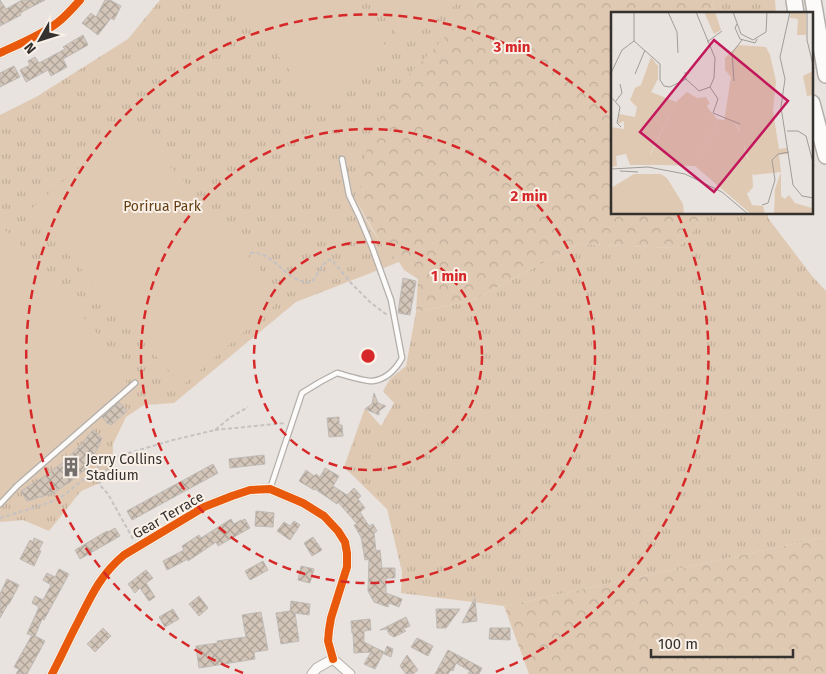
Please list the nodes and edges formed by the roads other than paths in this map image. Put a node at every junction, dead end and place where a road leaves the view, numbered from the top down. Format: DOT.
graph roads {
  1 [pos="80,0"];
  2 [pos="813,0"];
  3 [pos="0,53"];
  4 [pos="826,75"];
  5 [pos="814,111"];
  6 [pos="826,156"];
  7 [pos="342,159"];
  8 [pos="135,383"];
  9 [pos="270,489"];
  10 [pos="0,504"];
  11 [pos="333,659"];
  12 [pos="52,674"];
  13 [pos="312,674"];
  14 [pos="350,674"];
  1 -- 3 [label="street"];
  2 -- 4 [label="highway"];
  5 -- 6 [label="highway"];
  7 -- 9 [label="lane"];
  8 -- 10 [label="lane"];
  9 -- 11 [label="street, Gear Terrace"];
  9 -- 12 [label="street, Gear Terrace"];
  11 -- 13 [label="street"];
  11 -- 14 [label="street"];
}
